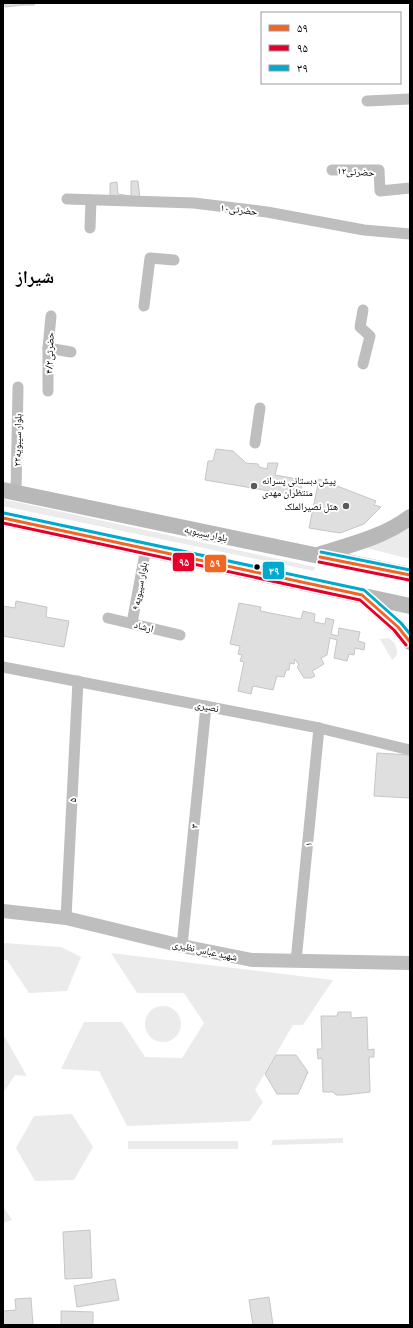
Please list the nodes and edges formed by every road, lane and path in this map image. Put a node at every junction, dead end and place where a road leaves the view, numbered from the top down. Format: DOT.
graph roads {
  1 [pos="410,99"];
  2 [pos="367,101"];
  3 [pos="332,170"];
  4 [pos="410,188"];
  5 [pos="67,199"];
  6 [pos="91,200"];
  7 [pos="90,228"];
  8 [pos="410,234"];
  9 [pos="174,260"];
  10 [pos="144,306"];
  11 [pos="363,310"];
  12 [pos="51,316"];
  13 [pos="48,348"];
  14 [pos="71,352"];
  15 [pos="363,364"];
  16 [pos="18,387"];
  17 [pos="48,391"];
  18 [pos="260,408"];
  19 [pos="255,443"];
  20 [pos="9,492"];
  21 [pos="410,517"];
  22 [pos="3,518"];
  23 [pos="146,548"];
  24 [pos="316,556"];
  25 [pos="410,575"];
  26 [pos="362,595"];
  27 [pos="410,606"];
  28 [pos="108,618"];
  29 [pos="132,623"];
  30 [pos="180,635"];
  31 [pos="410,642"];
  32 [pos="3,667"];
  33 [pos="78,681"];
  34 [pos="206,706"];
  35 [pos="319,728"];
  36 [pos="410,750"];
  37 [pos="3,912"];
  38 [pos="66,918"];
  39 [pos="182,946"];
  40 [pos="296,961"];
  41 [pos="410,963"];
  1 -- 2 [label="street"];
  3 -- 4 [label="street, حضرتی۱۲"];
  5 -- 6 [label="street, حضرتی۱۰"];
  6 -- 7 [label="street"];
  6 -- 8 [label="street, حضرتی۱۰"];
  9 -- 10 [label="street"];
  11 -- 15 [label="street"];
  12 -- 13 [label="street, حضرتی۴/۲"];
  13 -- 14 [label="street"];
  13 -- 17 [label="street, حضرتی۴/۲"];
  16 -- 20 [label="street, بلوار سیبویه۲۲"];
  18 -- 19 [label="street"];
  20 -- 24 [label="main road, بلوار سیبویه"];
  21 -- 24 [label="main road"];
  22 -- 23 [label="main road"];
  23 -- 26 [label="main road"];
  23 -- 29 [label="street, بلوار سیبویه۹"];
  24 -- 25 [label="main road, بلوار سیبویه"];
  26 -- 27 [label="main road"];
  26 -- 31 [label="main road"];
  28 -- 29 [label="street, ارشاد"];
  29 -- 30 [label="street, ارشاد"];
  32 -- 33 [label="street, نصیری"];
  33 -- 34 [label="street, نصیری"];
  33 -- 38 [label="street, ۵"];
  34 -- 35 [label="street, نصیری"];
  34 -- 39 [label="street, ۳"];
  35 -- 36 [label="street, نصیری"];
  35 -- 40 [label="street, ۱"];
  37 -- 38 [label="street, شهید عباس نظیری"];
  38 -- 39 [label="street, شهید عباس نظیری"];
  39 -- 40 [label="street, شهید عباس نظیری"];
  40 -- 41 [label="street, شهید عباس نظیری"];
}
